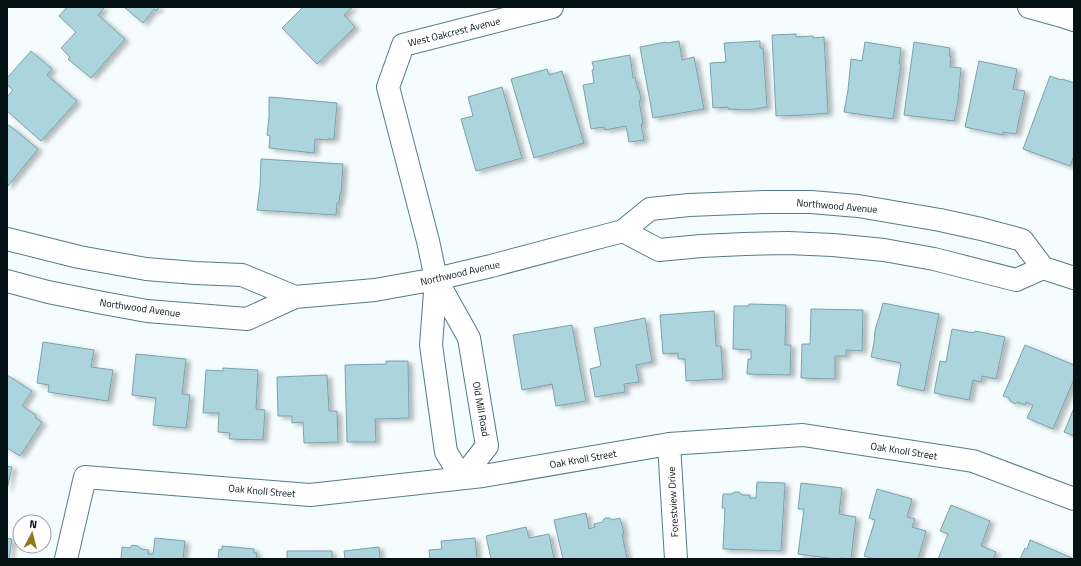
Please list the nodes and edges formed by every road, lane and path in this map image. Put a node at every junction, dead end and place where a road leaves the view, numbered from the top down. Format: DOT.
graph roads {
  1 [pos="552,7"];
  2 [pos="1029,7"];
  3 [pos="1074,20"];
  4 [pos="403,45"];
  5 [pos="623,231"];
  6 [pos="7,239"];
  7 [pos="1043,268"];
  8 [pos="1074,278"];
  9 [pos="436,279"];
  10 [pos="7,281"];
  11 [pos="295,297"];
  12 [pos="669,444"];
  13 [pos="462,478"];
  14 [pos="1074,499"];
  15 [pos="66,559"];
  16 [pos="676,559"];
  1 -- 4 [label="street, West Oakcrest Avenue"];
  2 -- 3 [label="street"];
  4 -- 9 [label="street, Old Mill Road"];
  5 -- 7 [label="street"];
  5 -- 7 [label="street, Northwood Avenue"];
  5 -- 9 [label="street, Northwood Avenue"];
  6 -- 11 [label="street, Northwood Avenue"];
  7 -- 8 [label="street"];
  9 -- 11 [label="street, Northwood Avenue"];
  9 -- 13 [label="street, Old Mill Road"];
  9 -- 13 [label="street, Old Mill Road"];
  10 -- 11 [label="street, Northwood Avenue"];
  12 -- 13 [label="street, Oak Knoll Street"];
  12 -- 14 [label="street, Oak Knoll Street"];
  12 -- 16 [label="street, Forestview Drive"];
  13 -- 15 [label="street, Oak Knoll Street"];
}
